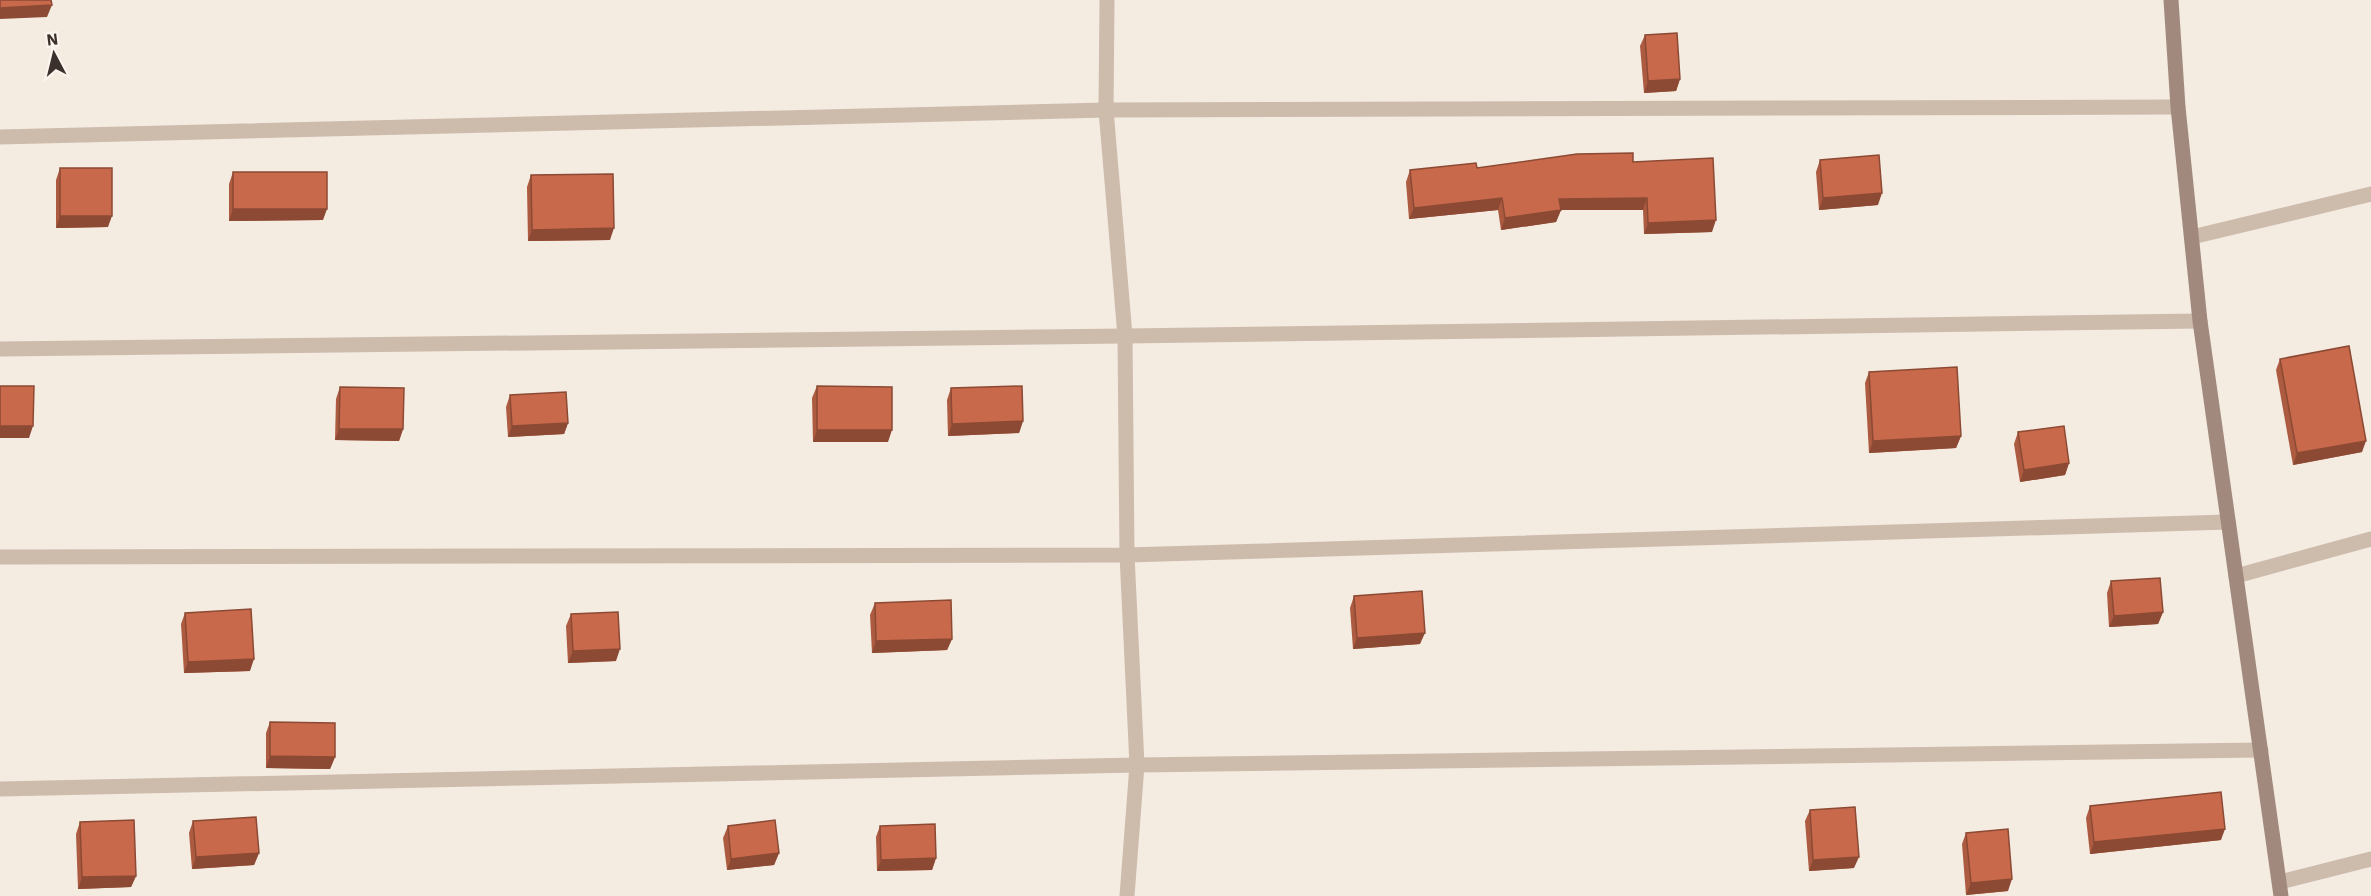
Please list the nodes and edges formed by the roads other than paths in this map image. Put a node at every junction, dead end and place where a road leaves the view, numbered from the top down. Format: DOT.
graph roads {
  1 [pos="1107,0"];
  2 [pos="2171,0"];
  3 [pos="2178,107"];
  4 [pos="1106,110"];
  5 [pos="0,137"];
  6 [pos="2371,195"];
  7 [pos="2192,237"];
  8 [pos="2200,321"];
  9 [pos="1125,336"];
  10 [pos="0,349"];
  11 [pos="2228,522"];
  12 [pos="2371,539"];
  13 [pos="1127,555"];
  14 [pos="0,556"];
  15 [pos="2236,576"];
  16 [pos="2261,750"];
  17 [pos="1137,765"];
  18 [pos="0,789"];
  19 [pos="2371,859"];
  20 [pos="2280,889"];
  21 [pos="1127,896"];
  1 -- 4 [label="street"];
  2 -- 3 [label="street"];
  3 -- 4 [label="street"];
  3 -- 7 [label="street"];
  4 -- 5 [label="street"];
  4 -- 9 [label="street"];
  6 -- 7 [label="street"];
  7 -- 8 [label="street"];
  8 -- 9 [label="street"];
  8 -- 11 [label="street"];
  9 -- 10 [label="street"];
  9 -- 13 [label="street"];
  11 -- 13 [label="street"];
  11 -- 15 [label="street"];
  12 -- 15 [label="street"];
  13 -- 14 [label="street"];
  13 -- 17 [label="street"];
  15 -- 16 [label="street"];
  16 -- 17 [label="street"];
  16 -- 20 [label="street"];
  17 -- 18 [label="street"];
  17 -- 21 [label="street"];
  19 -- 20 [label="street"];
}
